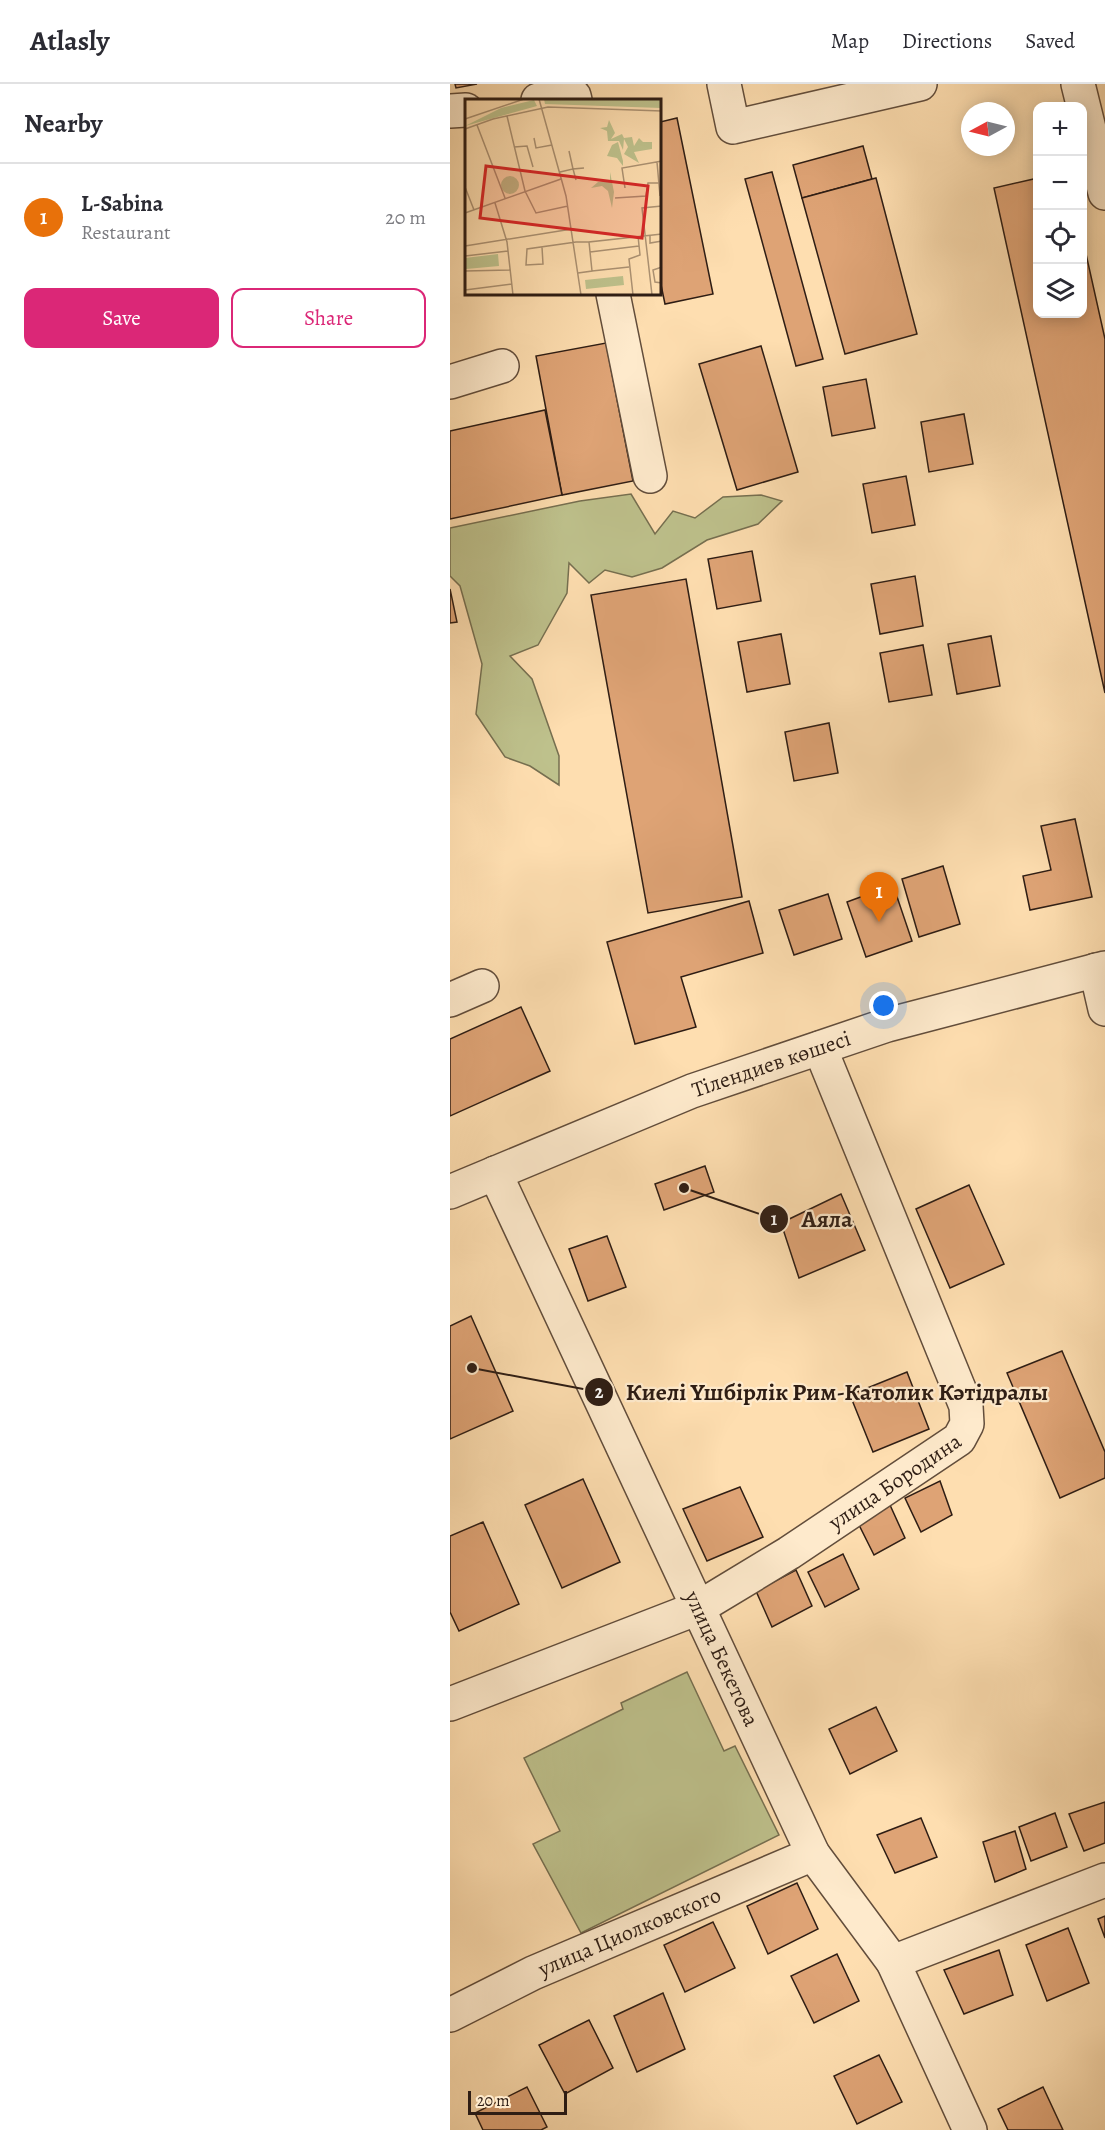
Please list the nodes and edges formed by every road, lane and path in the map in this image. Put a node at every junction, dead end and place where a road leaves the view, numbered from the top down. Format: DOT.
graph roads {
  1 [pos="724,84"];
  2 [pos="920,84"];
  3 [pos="1078,84"];
  4 [pos="547,99"];
  5 [pos="574,99"];
  6 [pos="465,110"];
  7 [pos="450,111"];
  8 [pos="1098,133"];
  9 [pos="1105,194"];
  10 [pos="613,296"];
  11 [pos="502,366"];
  12 [pos="450,382"];
  13 [pos="650,476"];
  14 [pos="1100,969"];
  15 [pos="482,986"];
  16 [pos="450,1000"];
  17 [pos="1105,1009"];
  18 [pos="820,1048"];
  19 [pos="495,1173"];
  20 [pos="450,1192"];
  21 [pos="698,1608"];
  22 [pos="450,1704"];
  23 [pos="813,1854"];
  24 [pos="1105,1880"];
  25 [pos="893,1962"];
  26 [pos="450,2014"];
  27 [pos="970,2130"];
  1 -- 2 [label="street"];
  3 -- 8 [label="street"];
  4 -- 5 [label="street"];
  6 -- 7 [label="street"];
  8 -- 9 [label="street"];
  10 -- 13 [label="street"];
  11 -- 12 [label="street"];
  14 -- 17 [label="street"];
  14 -- 18 [label="street, Тілендиев көшесі"];
  15 -- 16 [label="street"];
  18 -- 19 [label="street, Тілендиев көшесі"];
  18 -- 21 [label="street, улица Бородина"];
  19 -- 20 [label="street, Тілендиев көшесі"];
  19 -- 21 [label="street, улица Бекетова"];
  21 -- 22 [label="street, улица Бородина"];
  21 -- 23 [label="street, улица Бекетова"];
  23 -- 25 [label="street, улица Бекетова"];
  23 -- 26 [label="street, улица Циолковского"];
  24 -- 25 [label="street"];
  25 -- 27 [label="street, улица Бекетова"];
}
